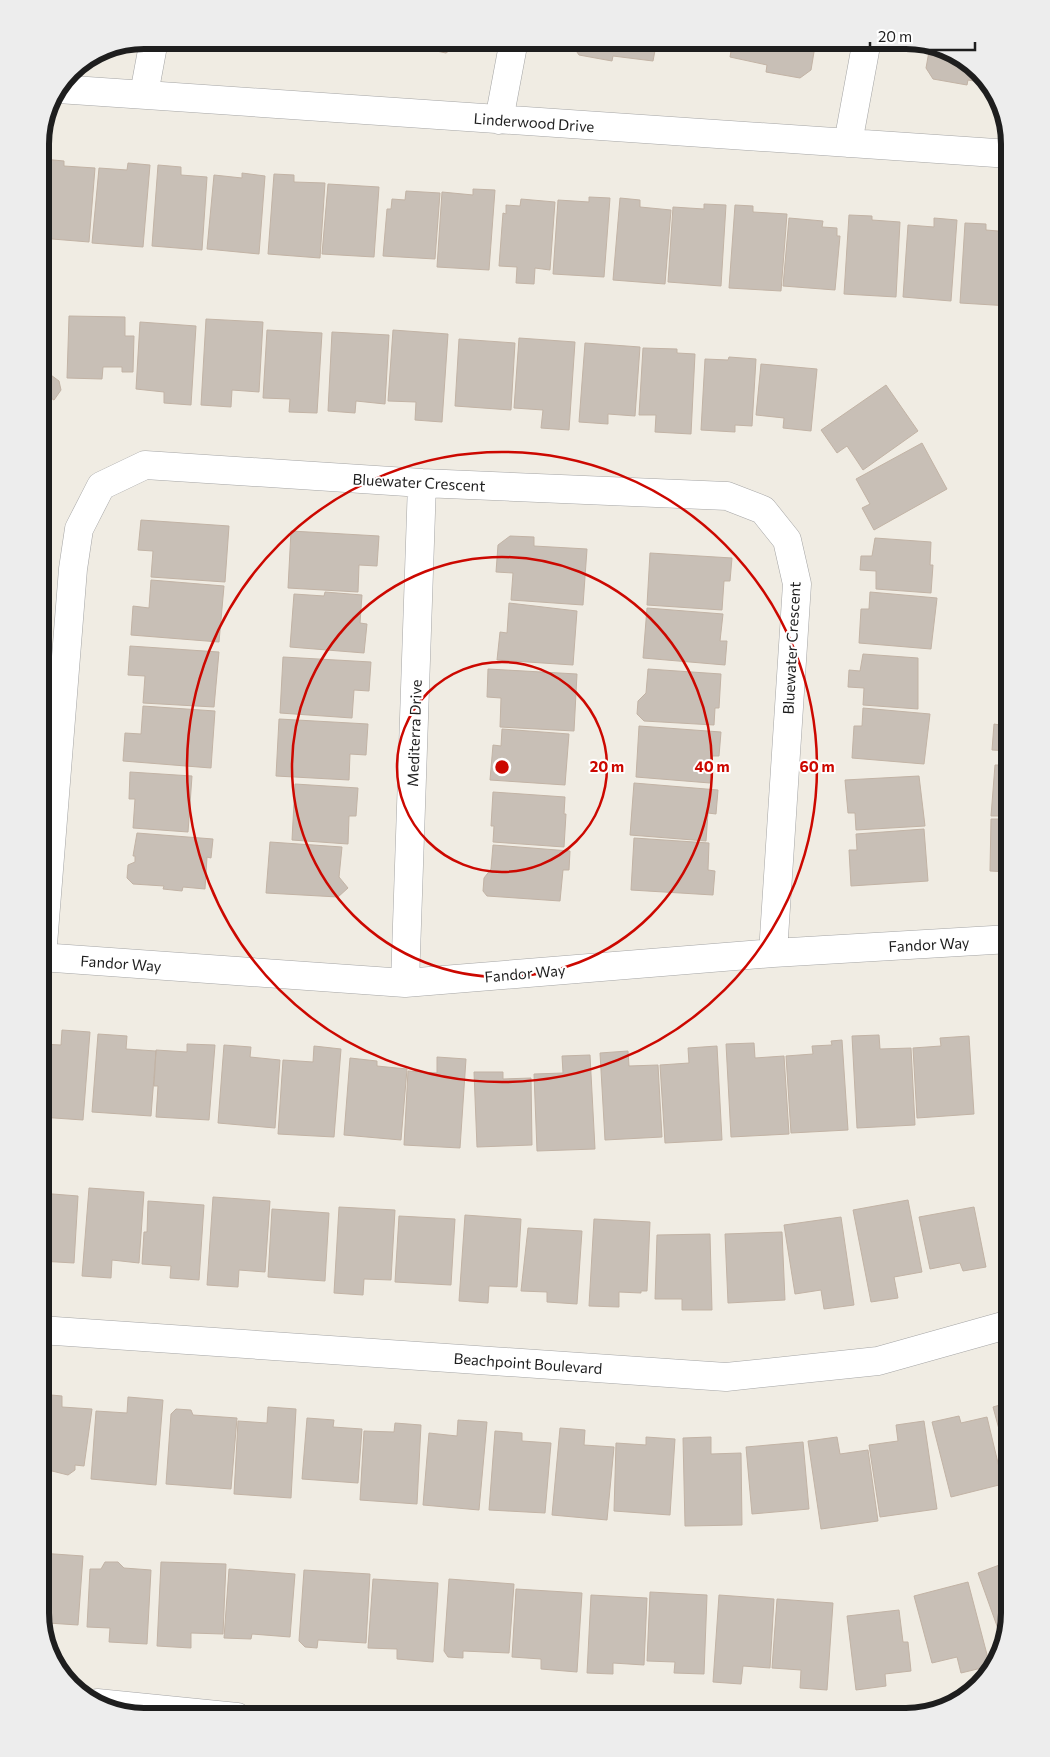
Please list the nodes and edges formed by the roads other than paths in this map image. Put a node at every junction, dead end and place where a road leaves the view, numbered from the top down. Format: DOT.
graph roads {
  1 [pos="152,49"];
  2 [pos="512,49"];
  3 [pos="865,49"];
  4 [pos="66,89"];
  5 [pos="144,94"];
  6 [pos="499,120"];
  7 [pos="848,143"];
  8 [pos="1001,153"];
  9 [pos="422,483"];
  10 [pos="49,860"];
  11 [pos="1001,940"];
  12 [pos="773,953"];
  13 [pos="49,958"];
  14 [pos="405,983"];
  15 [pos="1001,1327"];
  16 [pos="49,1331"];
  17 [pos="124,1706"];
  18 [pos="146,1708"];
  1 -- 5 [label="street"];
  2 -- 6 [label="street"];
  3 -- 7 [label="street"];
  4 -- 5 [label="street, Linderwood Drive"];
  5 -- 6 [label="street, Linderwood Drive"];
  6 -- 7 [label="street, Linderwood Drive"];
  7 -- 8 [label="street, Linderwood Drive"];
  9 -- 10 [label="street, Bluewater Crescent"];
  9 -- 12 [label="street, Bluewater Crescent"];
  9 -- 14 [label="street, Mediterra Drive"];
  11 -- 12 [label="street, Fandor Way"];
  12 -- 14 [label="street, Fandor Way"];
  13 -- 14 [label="street, Fandor Way"];
  15 -- 16 [label="street, Beachpoint Boulevard"];
  17 -- 18 [label="street"];
}
